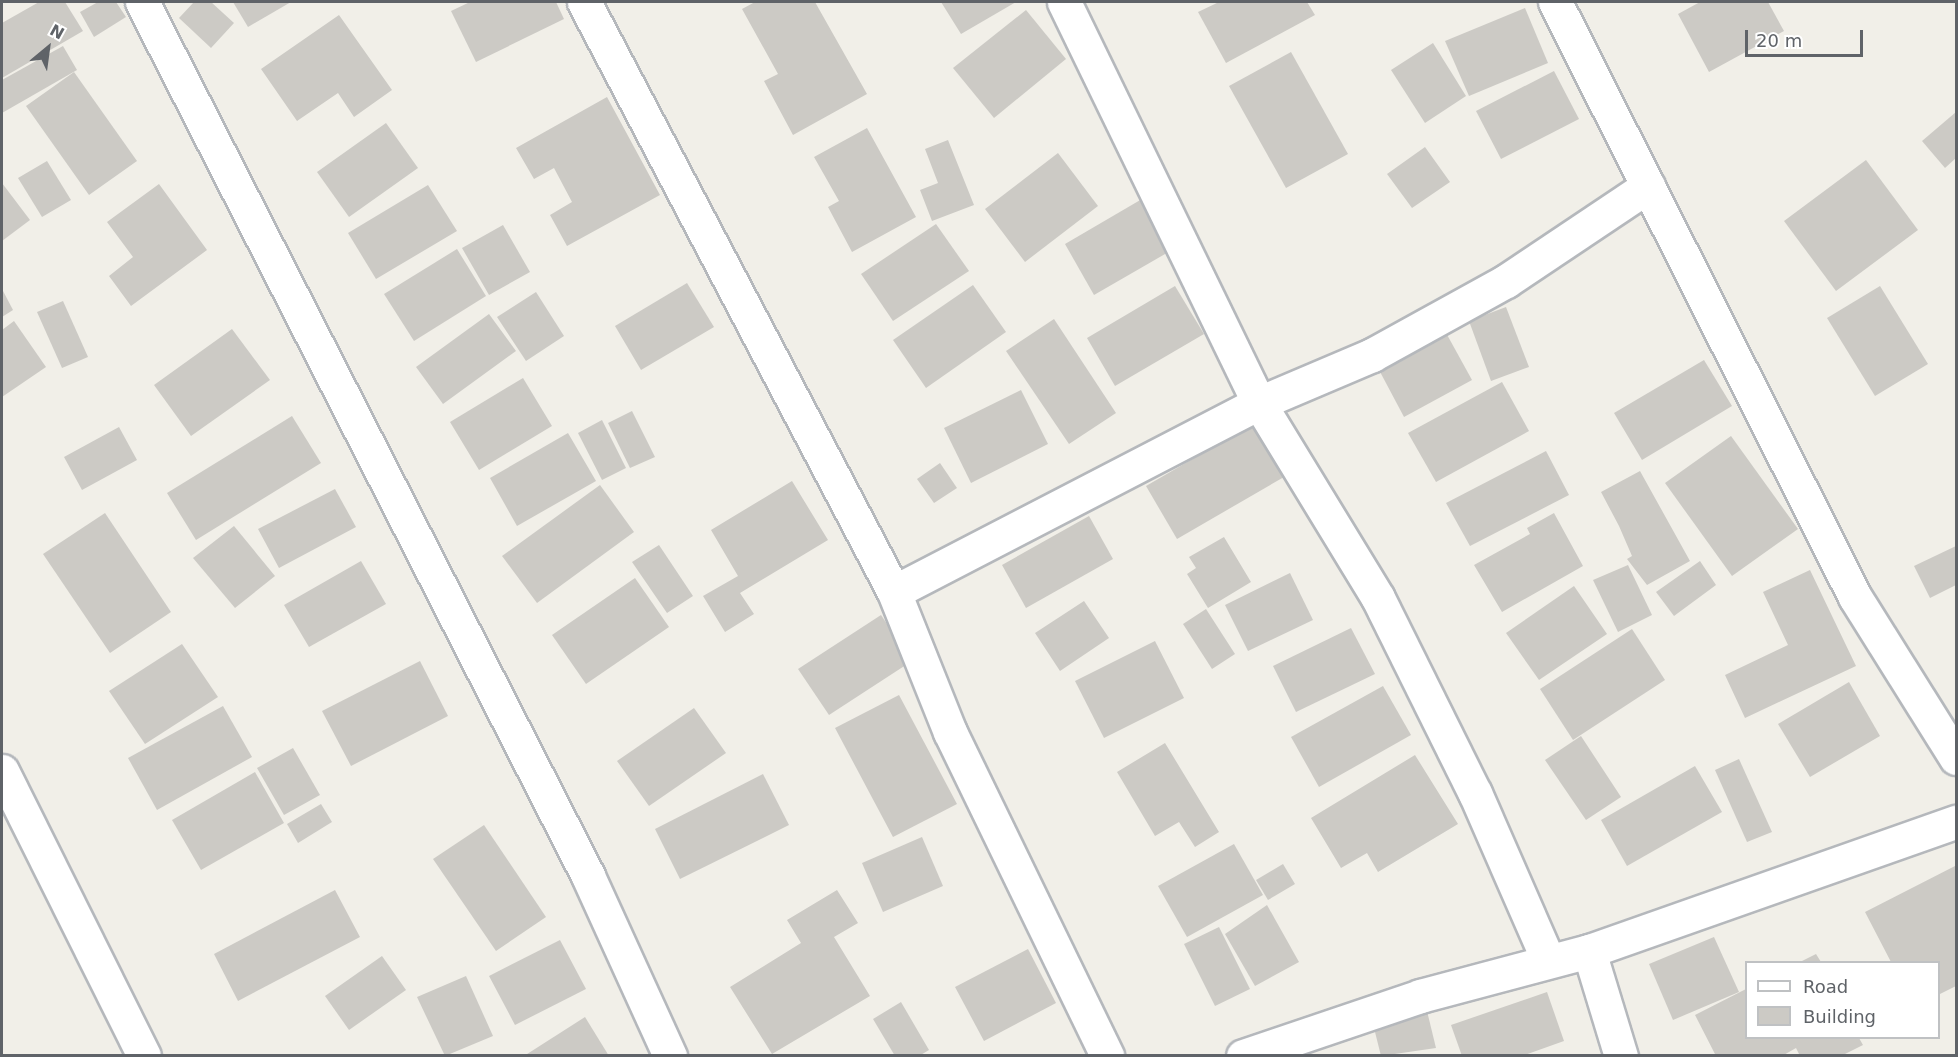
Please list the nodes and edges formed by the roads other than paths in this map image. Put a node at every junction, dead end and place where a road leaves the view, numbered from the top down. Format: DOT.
graph roads {
  1 [pos="142,2"];
  2 [pos="584,2"];
  3 [pos="1064,2"];
  4 [pos="1555,2"];
  5 [pos="1648,186"];
  6 [pos="1258,403"];
  7 [pos="894,592"];
  8 [pos="1956,758"];
  9 [pos="2,771"];
  10 [pos="1956,822"];
  11 [pos="1589,951"];
  12 [pos="1548,960"];
  13 [pos="144,1056"];
  14 [pos="670,1056"];
  15 [pos="1107,1056"];
  16 [pos="1243,1056"];
  17 [pos="1621,1056"];
  1 -- 14 [label="street"];
  2 -- 7 [label="street"];
  3 -- 6 [label="street"];
  4 -- 5 [label="street"];
  5 -- 6 [label="street"];
  5 -- 8 [label="street"];
  6 -- 7 [label="street"];
  6 -- 12 [label="street"];
  7 -- 15 [label="street"];
  9 -- 13 [label="street"];
  10 -- 11 [label="street"];
  11 -- 12 [label="street"];
  11 -- 17 [label="street"];
  12 -- 16 [label="street"];
}
